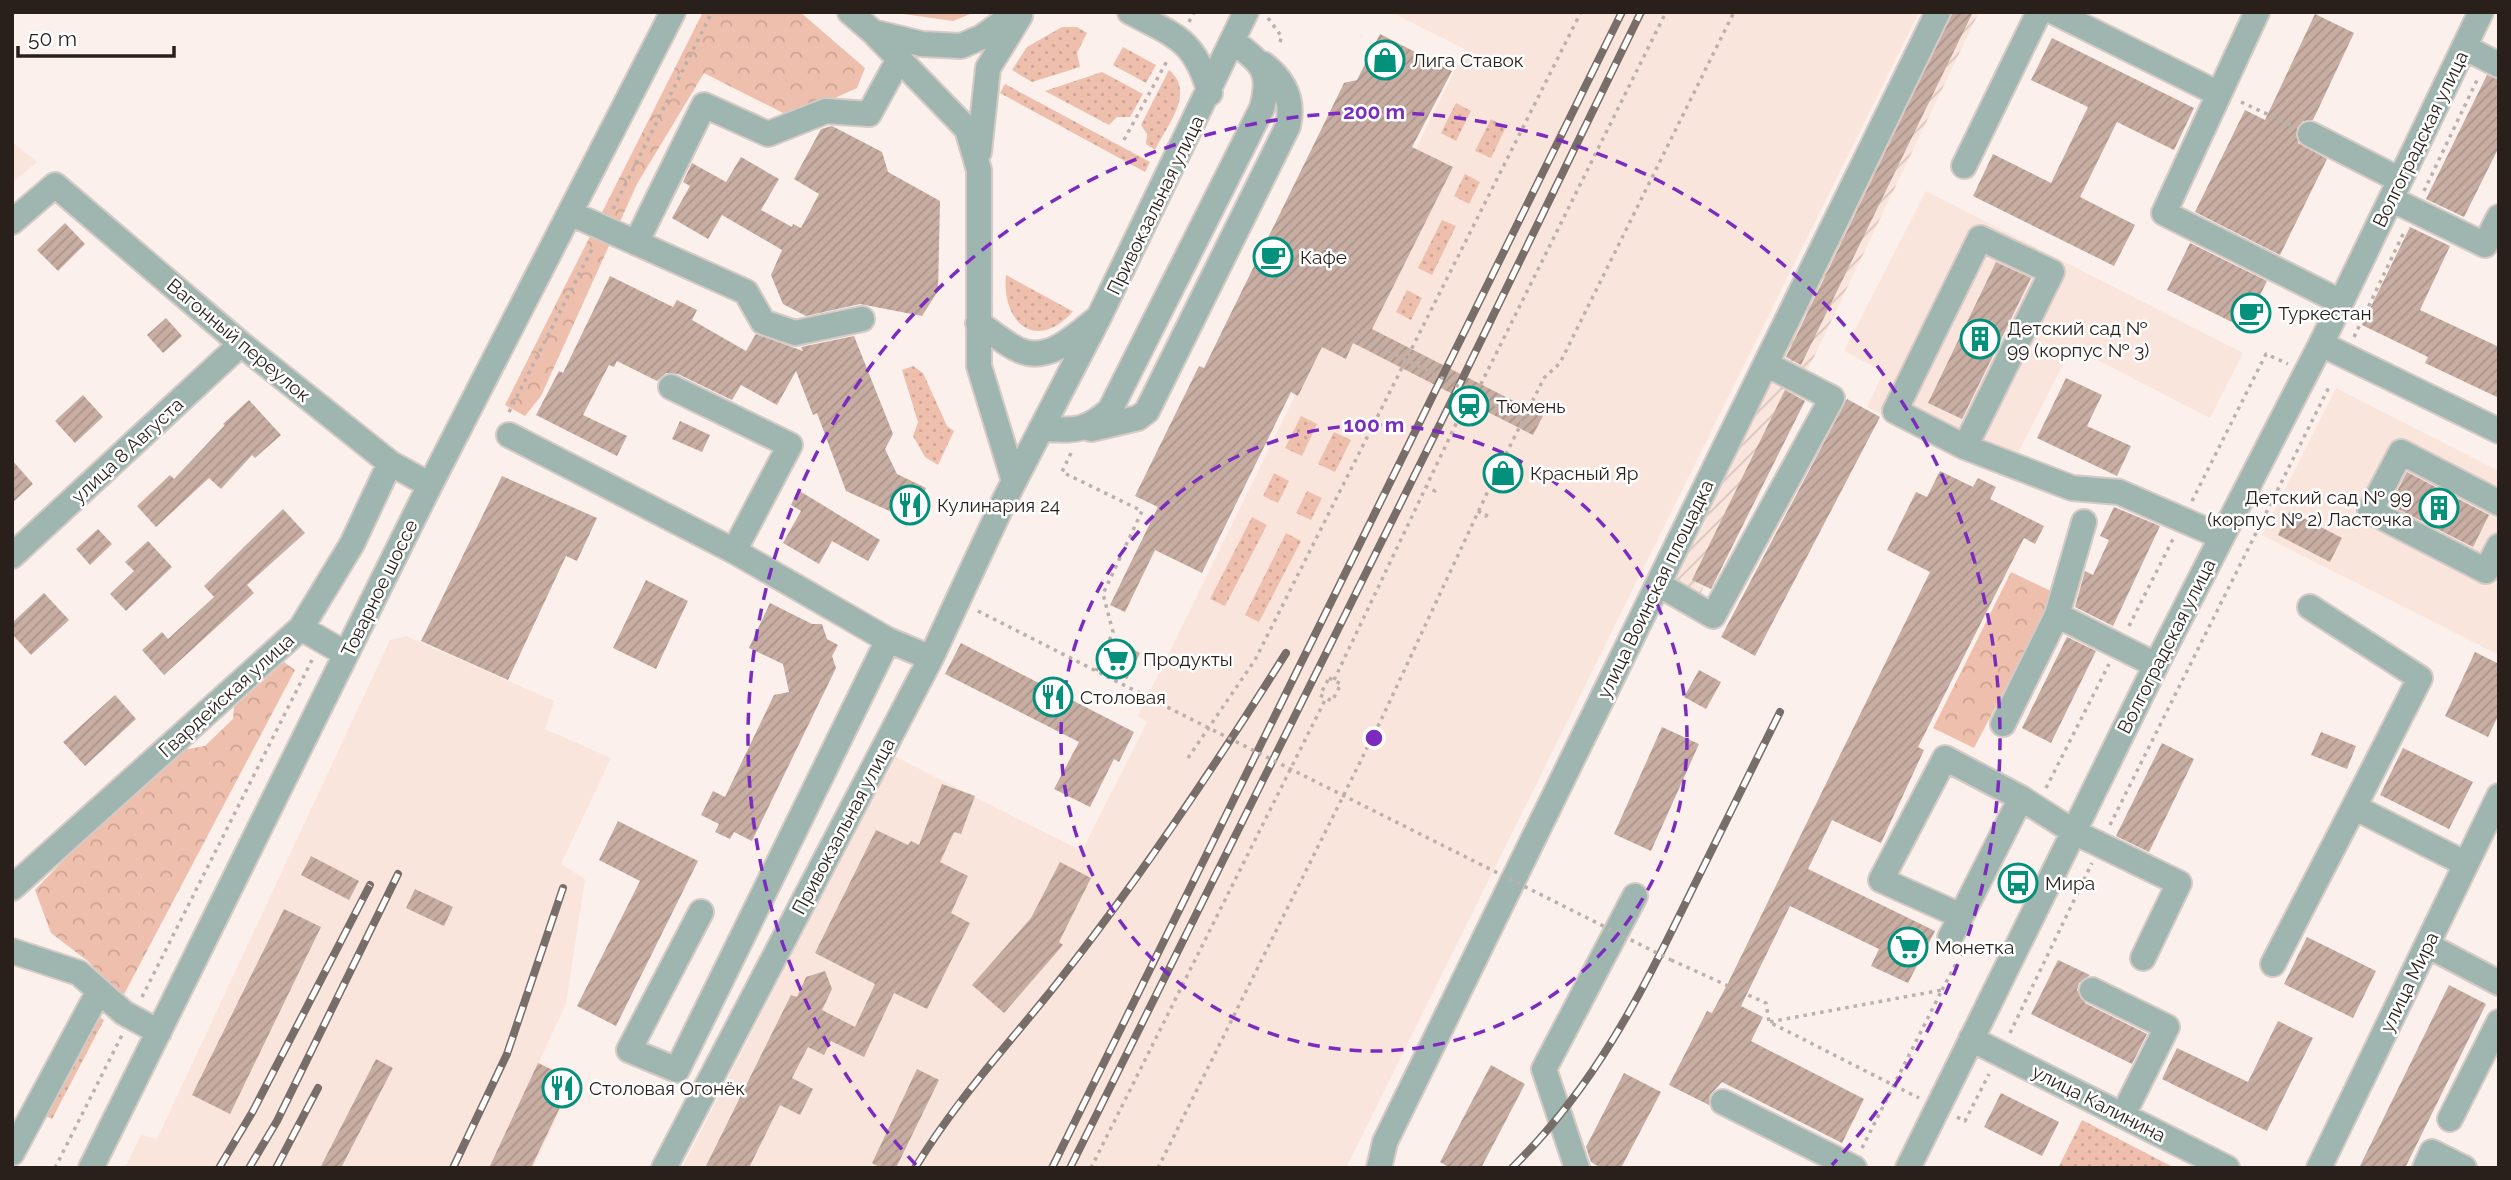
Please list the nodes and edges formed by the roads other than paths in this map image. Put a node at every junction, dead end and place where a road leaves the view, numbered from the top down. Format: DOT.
graph roads {
  1 [pos="673,12"];
  2 [pos="850,12"];
  3 [pos="1017,12"];
  4 [pos="1023,12"];
  5 [pos="1130,12"];
  6 [pos="1938,12"];
  7 [pos="2039,12"];
  8 [pos="2054,12"];
  9 [pos="2257,12"];
  10 [pos="2481,12"];
  11 [pos="1238,22"];
  12 [pos="873,32"];
  13 [pos="2464,47"];
  14 [pos="898,61"];
  15 [pos="1261,62"];
  16 [pos="2499,65"];
  17 [pos="1210,93"];
  18 [pos="2219,94"];
  19 [pos="2310,134"];
  20 [pos="1964,166"];
  21 [pos="979,170"];
  22 [pos="2396,190"];
  23 [pos="570,213"];
  24 [pos="2499,217"];
  25 [pos="12,222"];
  26 [pos="636,243"];
  27 [pos="2341,302"];
  28 [pos="1099,317"];
  29 [pos="862,319"];
  30 [pos="978,323"];
  31 [pos="241,344"];
  32 [pos="2321,344"];
  33 [pos="1766,364"];
  34 [pos="671,387"];
  35 [pos="1041,429"];
  36 [pos="1083,430"];
  37 [pos="2499,431"];
  38 [pos="509,435"];
  39 [pos="1965,447"];
  40 [pos="390,463"];
  41 [pos="1014,481"];
  42 [pos="430,485"];
  43 [pos="2499,503"];
  44 [pos="2084,522"];
  45 [pos="2222,537"];
  46 [pos="2499,546"];
  47 [pos="734,551"];
  48 [pos="12,556"];
  49 [pos="1658,584"];
  50 [pos="2310,607"];
  51 [pos="2057,615"];
  52 [pos="302,628"];
  53 [pos="888,640"];
  54 [pos="346,654"];
  55 [pos="931,658"];
  56 [pos="2156,665"];
  57 [pos="2003,724"];
  58 [pos="2499,796"];
  59 [pos="2021,798"];
  60 [pos="2354,807"];
  61 [pos="2074,832"];
  62 [pos="2466,864"];
  63 [pos="12,888"];
  64 [pos="1635,896"];
  65 [pos="701,912"];
  66 [pos="1961,916"];
  67 [pos="1950,939"];
  68 [pos="2427,945"];
  69 [pos="12,951"];
  70 [pos="2143,958"];
  71 [pos="2273,964"];
  72 [pos="2499,983"];
  73 [pos="2092,990"];
  74 [pos="99,991"];
  75 [pos="2499,1022"];
  76 [pos="159,1032"];
  77 [pos="1971,1039"];
  78 [pos="1723,1102"];
  79 [pos="2123,1115"];
  80 [pos="2450,1119"];
  81 [pos="12,1153"];
  82 [pos="1853,1167"];
  83 [pos="91,1168"];
  84 [pos="664,1168"];
  85 [pos="1379,1168"];
  86 [pos="1577,1168"];
  87 [pos="1908,1168"];
  88 [pos="2227,1168"];
  89 [pos="2319,1168"];
  90 [pos="2425,1168"];
  91 [pos="2465,1168"];
  1 -- 23 [label="street, Товарное шоссе"];
  2 -- 12 [label="street"];
  3 -- 12 [label="street"];
  4 -- 21 [label="street"];
  5 -- 17 [label="street"];
  6 -- 33 [label="street, улица Воинская площадка"];
  7 -- 20 [label="street"];
  8 -- 18 [label="street"];
  9 -- 18 [label="street"];
  10 -- 13 [label="street, Волгоградская улица"];
  11 -- 15 [label="street"];
  11 -- 17 [label="street, Привокзальная улица"];
  12 -- 14 [label="street"];
  13 -- 16 [label="street"];
  13 -- 22 [label="street, Волгоградская улица"];
  14 -- 21 [label="street"];
  14 -- 26 [label="street"];
  15 -- 36 [label="street"];
  15 -- 36 [label="street"];
  17 -- 28 [label="street, Привокзальная улица"];
  18 -- 27 [label="street"];
  19 -- 22 [label="street"];
  21 -- 30 [label="street"];
  22 -- 24 [label="street"];
  22 -- 27 [label="street, Волгоградская улица"];
  23 -- 26 [label="street"];
  23 -- 42 [label="street, Товарное шоссе"];
  25 -- 31 [label="street, Вагонный переулок"];
  26 -- 29 [label="street"];
  27 -- 32 [label="street, Волгоградская улица"];
  28 -- 30 [label="street, Привокзальная улица"];
  28 -- 35 [label="street, Привокзальная улица"];
  30 -- 41 [label="street"];
  31 -- 40 [label="street, Вагонный переулок"];
  31 -- 48 [label="street, улица 8 Августа"];
  32 -- 37 [label="street"];
  32 -- 45 [label="street, Волгоградская улица"];
  33 -- 49 [label="street, улица Воинская площадка"];
  33 -- 49 [label="street"];
  34 -- 47 [label="street"];
  35 -- 36 [label="street"];
  35 -- 41 [label="street, Привокзальная улица"];
  38 -- 47 [label="street"];
  39 -- 39 [label="street"];
  39 -- 45 [label="street"];
  40 -- 42 [label="street, Вагонный переулок"];
  40 -- 52 [label="street, Гвардейская улица"];
  41 -- 55 [label="street, Привокзальная улица"];
  42 -- 54 [label="street, Товарное шоссе"];
  43 -- 46 [label="street"];
  44 -- 51 [label="street"];
  45 -- 56 [label="street, Волгоградская улица"];
  47 -- 53 [label="street"];
  49 -- 85 [label="street, улица Воинская площадка"];
  50 -- 60 [label="street"];
  51 -- 56 [label="street"];
  51 -- 57 [label="street"];
  52 -- 54 [label="street"];
  52 -- 63 [label="street, Гвардейская улица"];
  53 -- 55 [label="street"];
  53 -- 65 [label="street"];
  54 -- 76 [label="street, Товарное шоссе"];
  55 -- 84 [label="street, Привокзальная улица"];
  56 -- 61 [label="street, Волгоградская улица"];
  58 -- 62 [label="street, улица Мира"];
  59 -- 61 [label="street"];
  59 -- 66 [label="street"];
  59 -- 66 [label="street"];
  60 -- 62 [label="street"];
  60 -- 71 [label="street"];
  61 -- 70 [label="street"];
  61 -- 77 [label="street, Волгоградская улица"];
  62 -- 68 [label="street, улица Мира"];
  64 -- 86 [label="street"];
  66 -- 67 [label="street"];
  68 -- 72 [label="street"];
  68 -- 89 [label="street, улица Мира"];
  69 -- 74 [label="street"];
  73 -- 79 [label="street"];
  74 -- 76 [label="street"];
  74 -- 81 [label="street"];
  75 -- 80 [label="street"];
  76 -- 83 [label="street, Товарное шоссе"];
  77 -- 79 [label="street, улица Калинина"];
  77 -- 87 [label="street, Волгоградская улица"];
  78 -- 82 [label="street"];
  79 -- 88 [label="street, улица Калинина"];
  90 -- 91 [label="street"];
}
